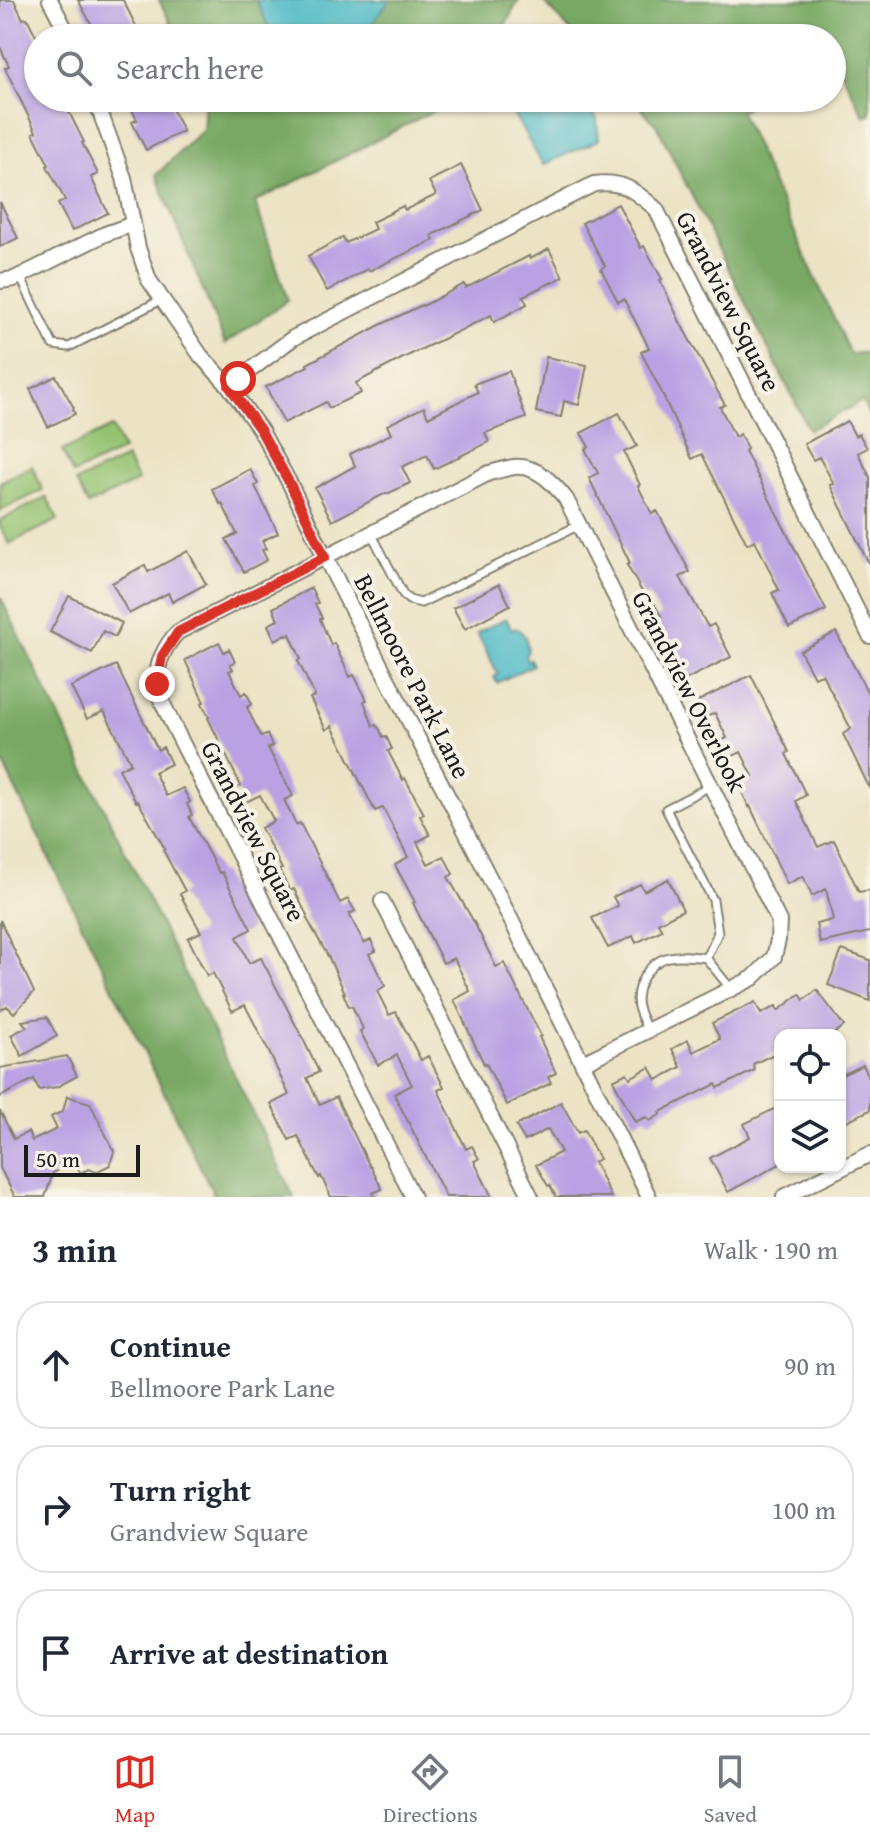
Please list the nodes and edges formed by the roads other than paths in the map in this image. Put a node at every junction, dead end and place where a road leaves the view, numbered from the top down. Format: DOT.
graph roads {
  1 [pos="50,0"];
  2 [pos="63,24"];
  3 [pos="100,112"];
  4 [pos="133,224"];
  5 [pos="20,276"];
  6 [pos="0,281"];
  7 [pos="161,300"];
  8 [pos="229,386"];
  9 [pos="579,525"];
  10 [pos="371,533"];
  11 [pos="325,557"];
  12 [pos="870,636"];
  13 [pos="710,786"];
  14 [pos="382,901"];
  15 [pos="706,958"];
  16 [pos="731,989"];
  17 [pos="648,1031"];
  18 [pos="583,1063"];
  19 [pos="870,1154"];
  20 [pos="413,1197"];
  21 [pos="531,1197"];
  22 [pos="649,1197"];
  23 [pos="784,1197"];
  1 -- 2 [label="street"];
  3 -- 4 [label="street, Bellmoore Park Lane"];
  4 -- 5 [label="street"];
  4 -- 7 [label="street, Bellmoore Park Lane"];
  5 -- 6 [label="street"];
  5 -- 7 [label="lane"];
  7 -- 8 [label="street, Bellmoore Park Lane"];
  8 -- 11 [label="street, Bellmoore Park Lane"];
  8 -- 12 [label="street, Grandview Square"];
  9 -- 10 [label="street, Grandview Overlook"];
  9 -- 10 [label="lane"];
  9 -- 13 [label="street, Grandview Overlook"];
  10 -- 11 [label="street, Grandview Overlook"];
  11 -- 18 [label="street, Bellmoore Park Lane"];
  11 -- 20 [label="street, Grandview Square"];
  13 -- 15 [label="lane"];
  13 -- 16 [label="street, Grandview Overlook"];
  14 -- 21 [label="street"];
  15 -- 16 [label="lane"];
  15 -- 17 [label="lane"];
  16 -- 17 [label="street, Grandview Overlook"];
  17 -- 18 [label="street, Grandview Overlook"];
  18 -- 22 [label="street, Bellmoore Park Lane"];
  19 -- 23 [label="street"];
}
